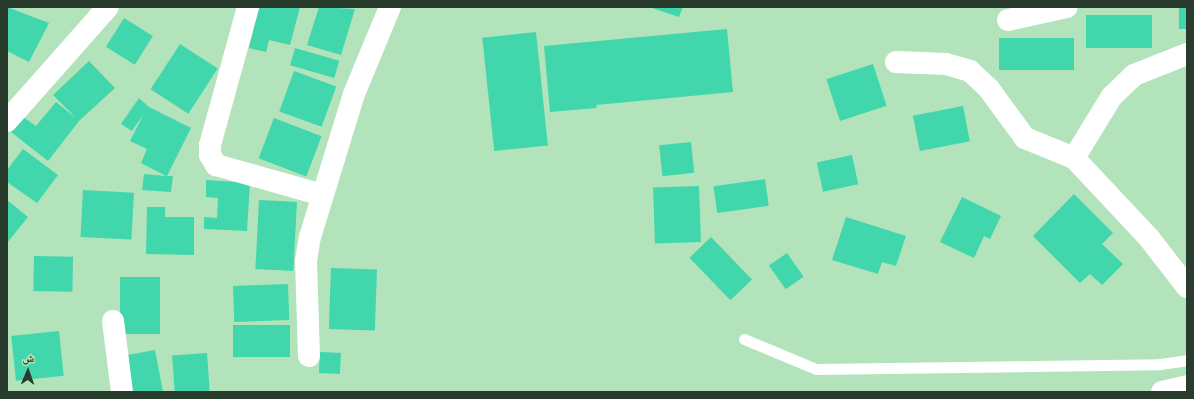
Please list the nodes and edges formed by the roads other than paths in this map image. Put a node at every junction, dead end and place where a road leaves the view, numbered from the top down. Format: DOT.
graph roads {
  1 [pos="108,7"];
  2 [pos="248,7"];
  3 [pos="390,7"];
  4 [pos="1067,7"];
  5 [pos="1008,20"];
  6 [pos="1187,54"];
  7 [pos="896,62"];
  8 [pos="7,122"];
  9 [pos="1074,158"];
  10 [pos="323,195"];
  11 [pos="1187,287"];
  12 [pos="113,321"];
  13 [pos="744,339"];
  14 [pos="309,356"];
  15 [pos="1187,360"];
  16 [pos="1187,386"];
  17 [pos="122,392"];
  18 [pos="1162,392"];
  1 -- 8 [label="street"];
  2 -- 10 [label="street"];
  3 -- 10 [label="street"];
  4 -- 5 [label="street"];
  6 -- 9 [label="street"];
  7 -- 9 [label="street"];
  9 -- 11 [label="street"];
  10 -- 14 [label="street"];
  12 -- 17 [label="street"];
  13 -- 15 [label="lane"];
  16 -- 18 [label="street"];
}
